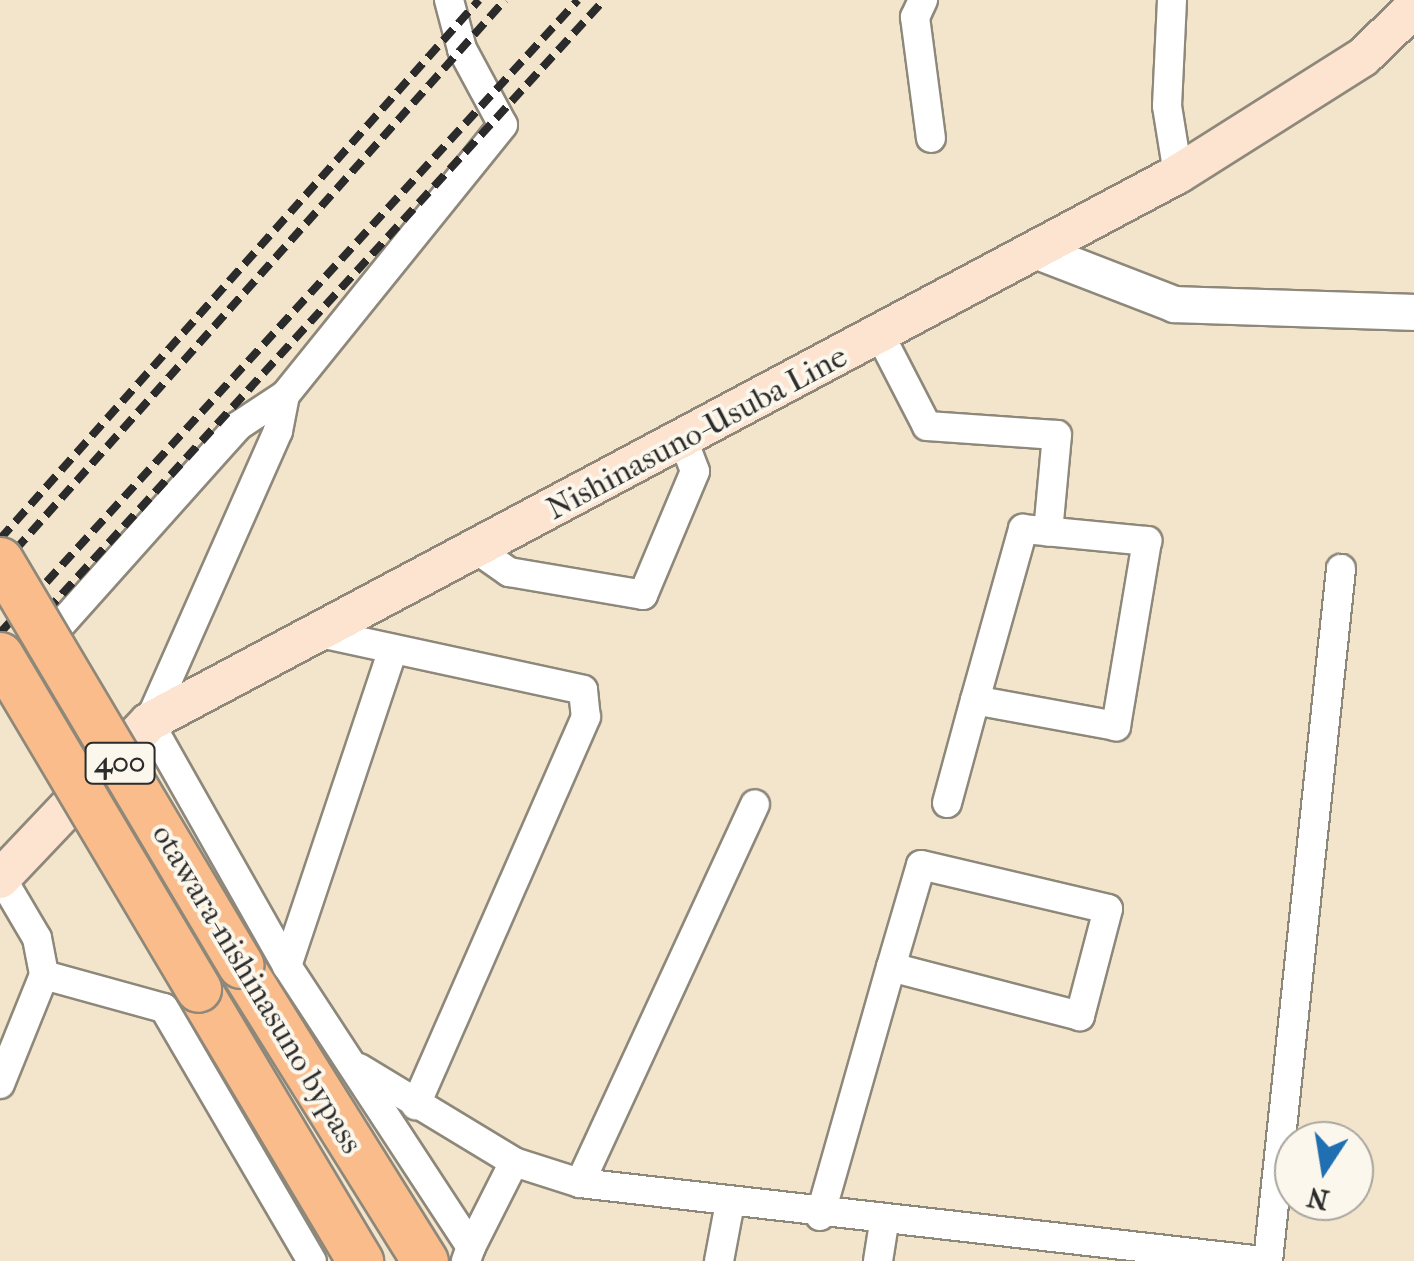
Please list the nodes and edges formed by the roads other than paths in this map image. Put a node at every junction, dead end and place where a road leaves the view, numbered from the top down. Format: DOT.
graph roads {
  1 [pos="450,0"];
  2 [pos="923,0"];
  3 [pos="1172,0"];
  4 [pos="1414,8"];
  5 [pos="931,138"];
  6 [pos="1178,174"];
  7 [pos="1037,251"];
  8 [pos="1414,312"];
  9 [pos="880,335"];
  10 [pos="285,395"];
  11 [pos="684,440"];
  12 [pos="1048,532"];
  13 [pos="479,551"];
  14 [pos="0,560"];
  15 [pos="1342,569"];
  16 [pos="325,634"];
  17 [pos="393,648"];
  18 [pos="0,655"];
  19 [pos="0,692"];
  20 [pos="975,700"];
  21 [pos="148,722"];
  22 [pos="947,803"];
  23 [pos="755,805"];
  24 [pos="1,878"];
  25 [pos="288,966"];
  26 [pos="892,968"];
  27 [pos="44,975"];
  28 [pos="350,1063"];
  29 [pos="0,1084"];
  30 [pos="416,1105"];
  31 [pos="514,1162"];
  32 [pos="580,1182"];
  33 [pos="730,1204"];
  34 [pos="820,1216"];
  35 [pos="884,1223"];
  36 [pos="1113,1253"];
  37 [pos="469,1254"];
  38 [pos="312,1261"];
  39 [pos="360,1261"];
  40 [pos="425,1261"];
  41 [pos="719,1261"];
  42 [pos="878,1261"];
  43 [pos="1266,1261"];
  1 -- 10 [label="street"];
  2 -- 5 [label="street"];
  3 -- 6 [label="street"];
  4 -- 6 [label="main road, Nishinasuno-Usuba Line"];
  6 -- 7 [label="main road, Nishinasuno-Usuba Line"];
  7 -- 8 [label="street"];
  7 -- 9 [label="main road, Nishinasuno-Usuba Line"];
  9 -- 11 [label="main road, Nishinasuno-Usuba Line"];
  9 -- 12 [label="street"];
  10 -- 19 [label="street"];
  10 -- 21 [label="street"];
  11 -- 13 [label="main road, Nishinasuno-Usuba Line"];
  11 -- 13 [label="street"];
  12 -- 20 [label="street"];
  12 -- 20 [label="street"];
  13 -- 16 [label="main road, Nishinasuno-Usuba Line"];
  14 -- 40 [label="highway, otawara-nishinasuno bypass / 400, bridge"];
  15 -- 43 [label="street"];
  16 -- 17 [label="street"];
  16 -- 21 [label="main road, Nishinasuno-Usuba Line"];
  17 -- 25 [label="street"];
  17 -- 30 [label="street"];
  18 -- 39 [label="highway, otawara-nishinasuno bypass / 400, bridge"];
  20 -- 22 [label="street"];
  21 -- 24 [label="main road, Nishinasuno-Usuba Line"];
  21 -- 25 [label="street"];
  23 -- 32 [label="street"];
  24 -- 27 [label="street"];
  25 -- 28 [label="street"];
  26 -- 26 [label="street"];
  26 -- 34 [label="street"];
  27 -- 29 [label="street"];
  27 -- 38 [label="street"];
  28 -- 30 [label="street"];
  28 -- 37 [label="street"];
  30 -- 31 [label="street"];
  31 -- 32 [label="street"];
  31 -- 37 [label="street"];
  32 -- 33 [label="street"];
  33 -- 34 [label="street"];
  33 -- 41 [label="street"];
  34 -- 35 [label="street"];
  35 -- 36 [label="street"];
  35 -- 42 [label="street"];
  36 -- 43 [label="street"];
}
